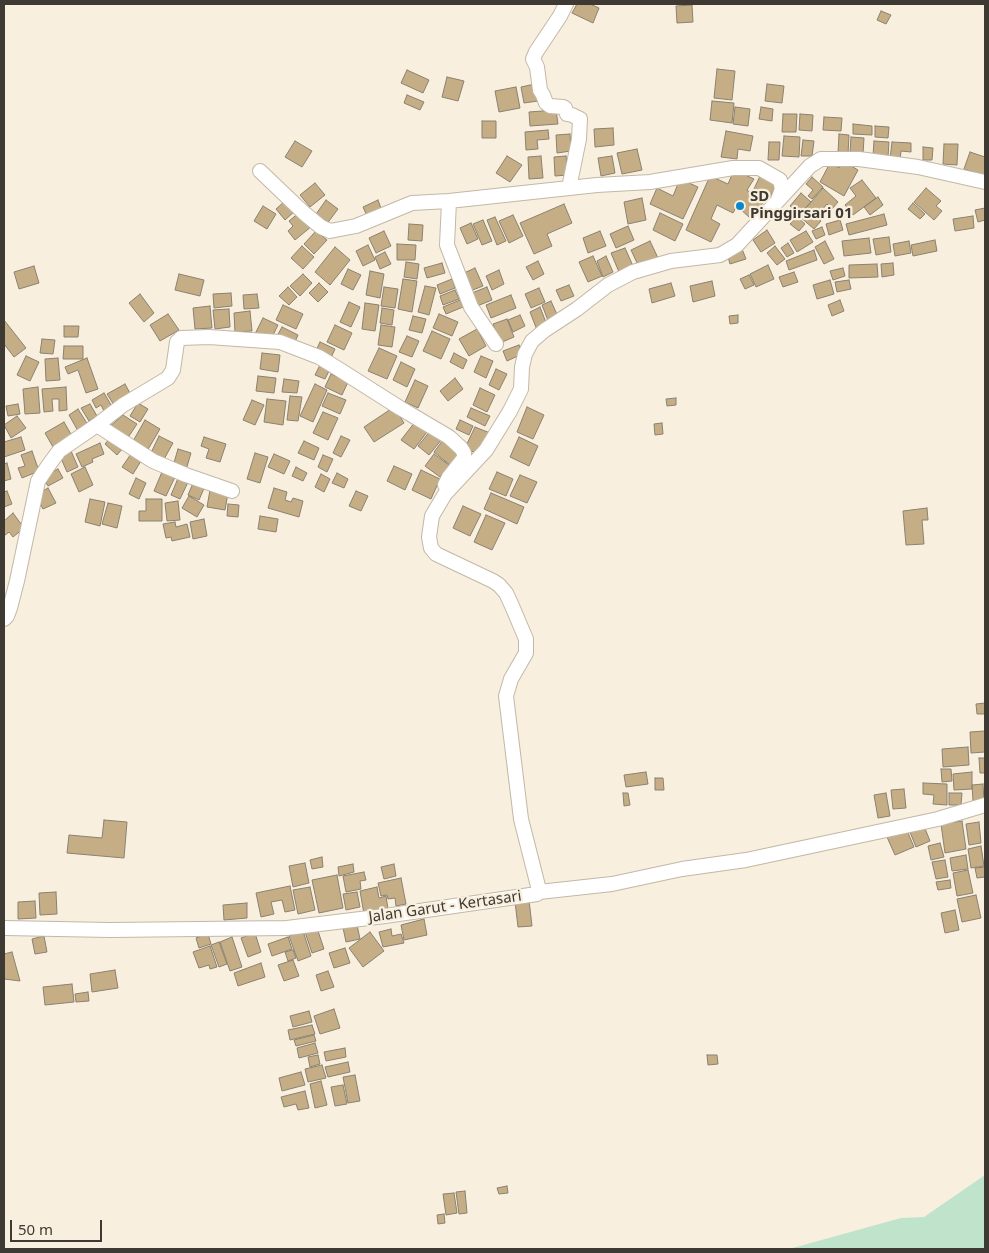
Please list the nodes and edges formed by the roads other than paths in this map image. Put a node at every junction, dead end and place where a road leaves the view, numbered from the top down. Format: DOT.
graph roads {
  1 [pos="566,4"];
  2 [pos="260,171"];
  3 [pos="985,182"];
  4 [pos="569,188"];
  5 [pos="778,200"];
  6 [pos="449,201"];
  7 [pos="496,344"];
  8 [pos="97,425"];
  9 [pos="232,491"];
  10 [pos="432,516"];
  11 [pos="4,619"];
  12 [pos="985,805"];
  13 [pos="539,892"];
  14 [pos="4,928"];
  1 -- 4 [label="street"];
  2 -- 6 [label="street"];
  3 -- 5 [label="street, Jalan Garut - Kertasari"];
  4 -- 5 [label="street"];
  4 -- 6 [label="street"];
  5 -- 10 [label="street, Jalan Garut - Kertasari"];
  6 -- 7 [label="street"];
  8 -- 9 [label="street"];
  8 -- 10 [label="street"];
  8 -- 11 [label="street"];
  10 -- 13 [label="street, Jalan Garut - Kertasari"];
  12 -- 13 [label="street"];
  13 -- 14 [label="street, Jalan Garut - Kertasari"];
}
